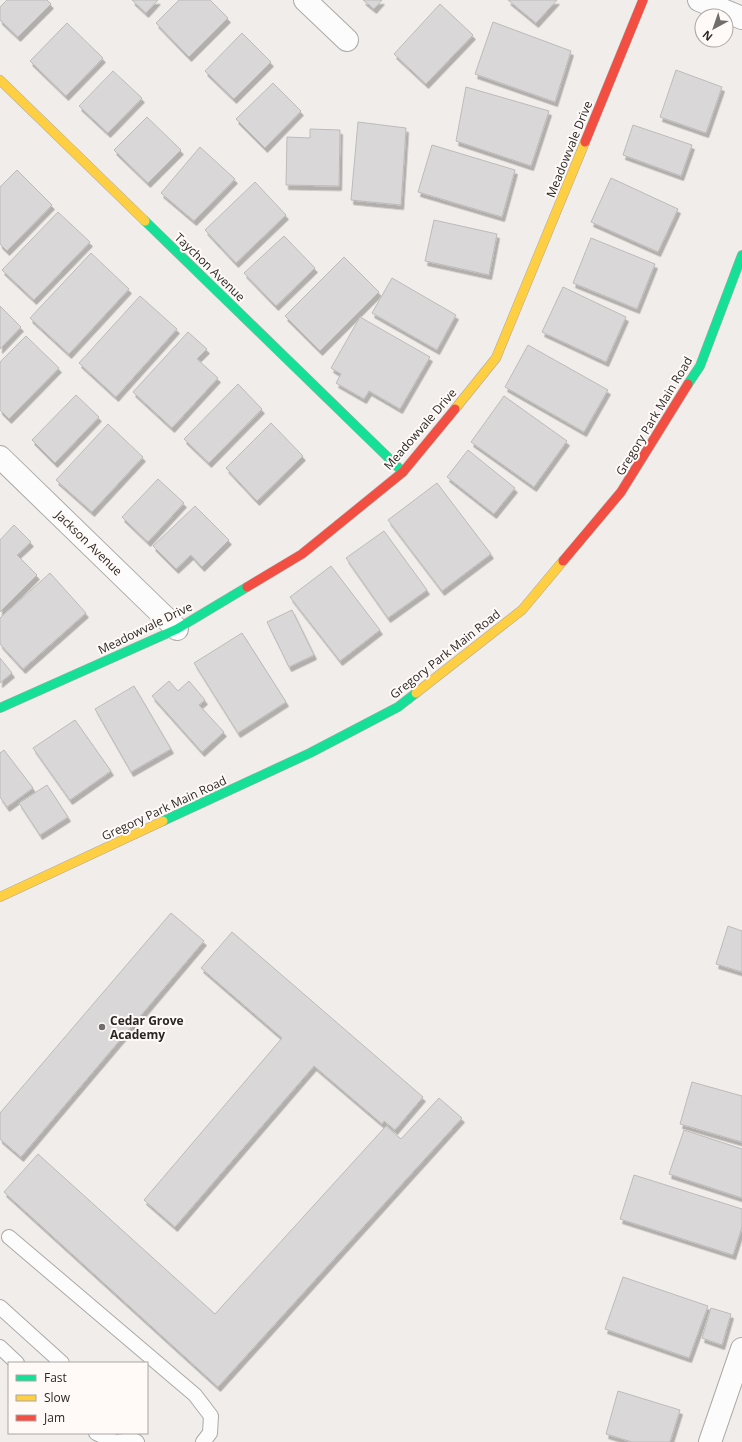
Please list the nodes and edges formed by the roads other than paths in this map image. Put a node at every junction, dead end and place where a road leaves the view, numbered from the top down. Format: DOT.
graph roads {
  1 [pos="305,0"];
  2 [pos="643,0"];
  3 [pos="699,0"];
  4 [pos="742,18"];
  5 [pos="347,40"];
  6 [pos="0,80"];
  7 [pos="742,255"];
  8 [pos="0,457"];
  9 [pos="403,472"];
  10 [pos="177,629"];
  11 [pos="0,708"];
  12 [pos="0,896"];
  13 [pos="10,1237"];
  14 [pos="0,1307"];
  15 [pos="0,1348"];
  16 [pos="742,1349"];
  17 [pos="16,1362"];
  18 [pos="61,1362"];
  19 [pos="98,1434"];
  20 [pos="133,1438"];
  21 [pos="203,1442"];
  22 [pos="710,1442"];
  1 -- 5 [label="street"];
  2 -- 9 [label="street, Meadowvale Drive"];
  3 -- 4 [label="street"];
  6 -- 9 [label="street, Taychon Avenue"];
  7 -- 12 [label="street, Gregory Park Main Road"];
  8 -- 10 [label="street, Jackson Avenue"];
  9 -- 10 [label="street, Meadowvale Drive"];
  10 -- 11 [label="street, Meadowvale Drive"];
  13 -- 21 [label="lane"];
  14 -- 18 [label="lane"];
  15 -- 17 [label="lane"];
  16 -- 22 [label="street"];
  19 -- 20 [label="lane"];
}
